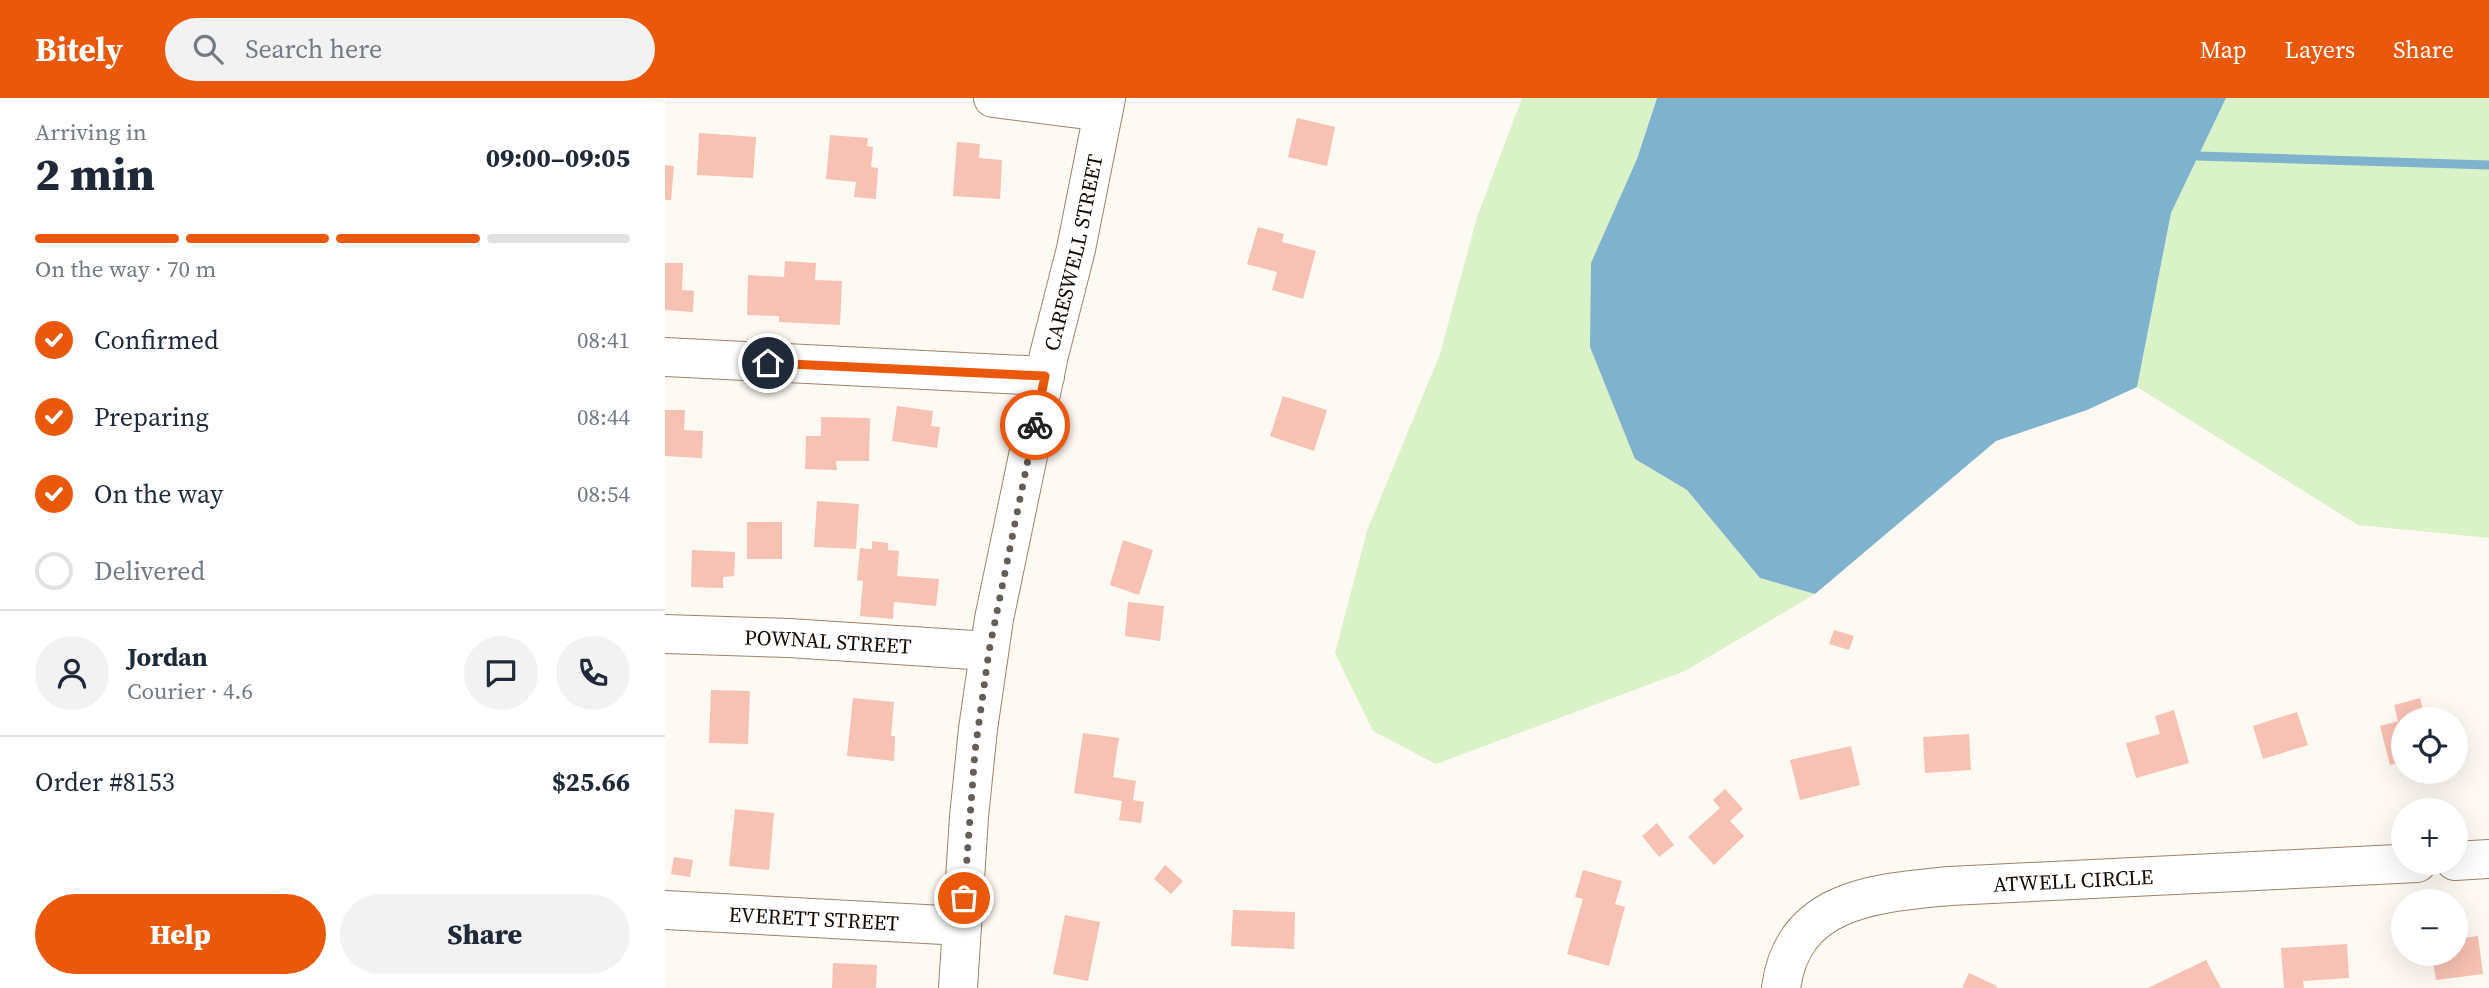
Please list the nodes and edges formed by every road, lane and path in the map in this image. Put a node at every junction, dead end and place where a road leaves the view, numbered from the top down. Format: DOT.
graph roads {
  1 [pos="993,98"];
  2 [pos="1105,105"];
  3 [pos="665,357"];
  4 [pos="1045,376"];
  5 [pos="665,634"];
  6 [pos="989,651"];
  7 [pos="2489,859"];
  8 [pos="2468,860"];
  9 [pos="2391,864"];
  10 [pos="665,910"];
  11 [pos="962,926"];
  12 [pos="958,988"];
  13 [pos="1780,988"];
  1 -- 2 [label="street"];
  2 -- 4 [label="street, CARESWELL STREET"];
  3 -- 4 [label="street"];
  4 -- 6 [label="street, CARESWELL STREET"];
  5 -- 6 [label="street, POWNAL STREET"];
  6 -- 11 [label="street, CARESWELL STREET"];
  7 -- 8 [label="street"];
  9 -- 13 [label="street, ATWELL CIRCLE"];
  10 -- 11 [label="street, EVERETT STREET"];
  11 -- 12 [label="street, CARESWELL STREET"];
}
